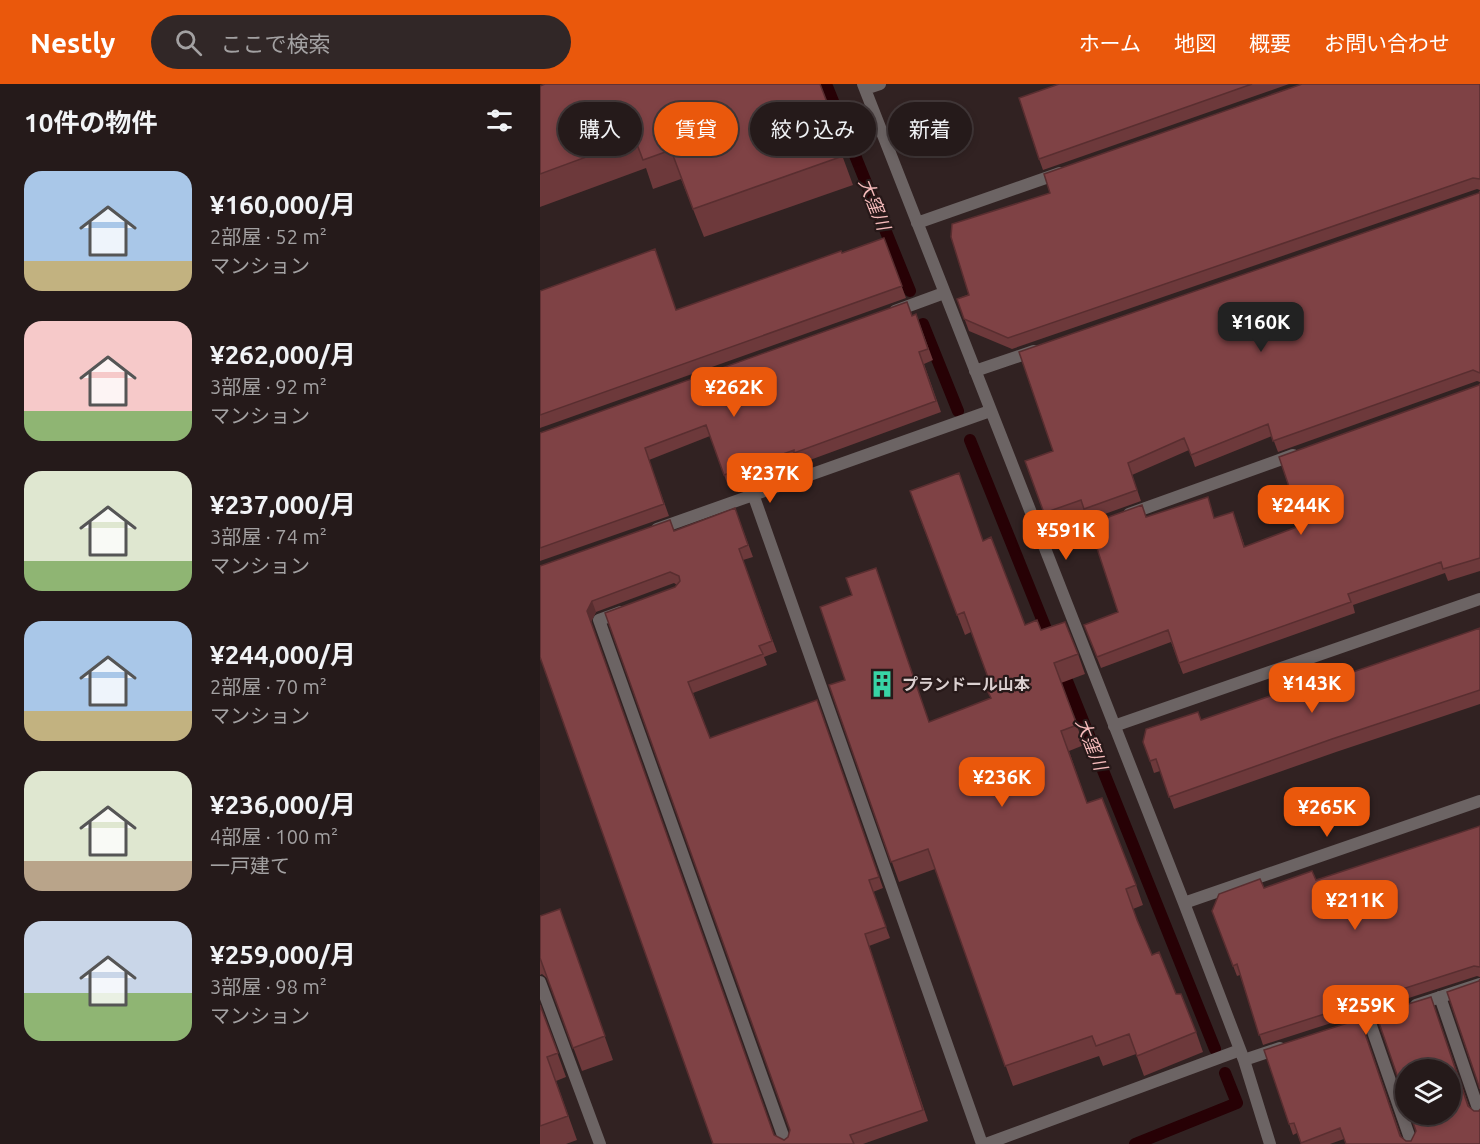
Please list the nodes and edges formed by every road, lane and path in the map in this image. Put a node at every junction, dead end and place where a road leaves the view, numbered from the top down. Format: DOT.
graph roads {
  1 [pos="880,84"];
  2 [pos="864,87"];
  3 [pos="1076,167"];
  4 [pos="917,223"];
  5 [pos="944,293"];
  6 [pos="877,317"];
  7 [pos="1042,348"];
  8 [pos="975,371"];
  9 [pos="990,411"];
  10 [pos="1301,453"];
  11 [pos="753,494"];
  12 [pos="641,534"];
  13 [pos="1043,545"];
  14 [pos="1480,599"];
  15 [pos="632,608"];
  16 [pos="1114,726"];
  17 [pos="1480,801"];
  18 [pos="1184,903"];
  19 [pos="540,982"];
  20 [pos="1480,984"];
  21 [pos="1440,997"];
  22 [pos="1369,1020"];
  23 [pos="1335,1031"];
  24 [pos="1289,1045"];
  25 [pos="1242,1055"];
  26 [pos="1480,1114"];
  27 [pos="600,1144"];
  28 [pos="786,1144"];
  29 [pos="984,1144"];
  30 [pos="1270,1144"];
  31 [pos="1412,1144"];
  1 -- 2 [label="street"];
  2 -- 4 [label="street"];
  3 -- 4 [label="street"];
  4 -- 5 [label="street"];
  5 -- 6 [label="street"];
  5 -- 8 [label="street"];
  7 -- 8 [label="street"];
  8 -- 9 [label="street"];
  9 -- 11 [label="street"];
  9 -- 13 [label="street"];
  10 -- 13 [label="street"];
  11 -- 12 [label="street"];
  11 -- 29 [label="street"];
  13 -- 16 [label="street"];
  14 -- 16 [label="street"];
  15 -- 28 [label="street"];
  16 -- 18 [label="street"];
  17 -- 18 [label="street"];
  18 -- 25 [label="street"];
  19 -- 27 [label="street"];
  20 -- 21 [label="street"];
  21 -- 22 [label="street"];
  21 -- 26 [label="street"];
  22 -- 23 [label="street"];
  22 -- 31 [label="street"];
  24 -- 25 [label="street"];
  25 -- 29 [label="street"];
  25 -- 30 [label="street"];
}
